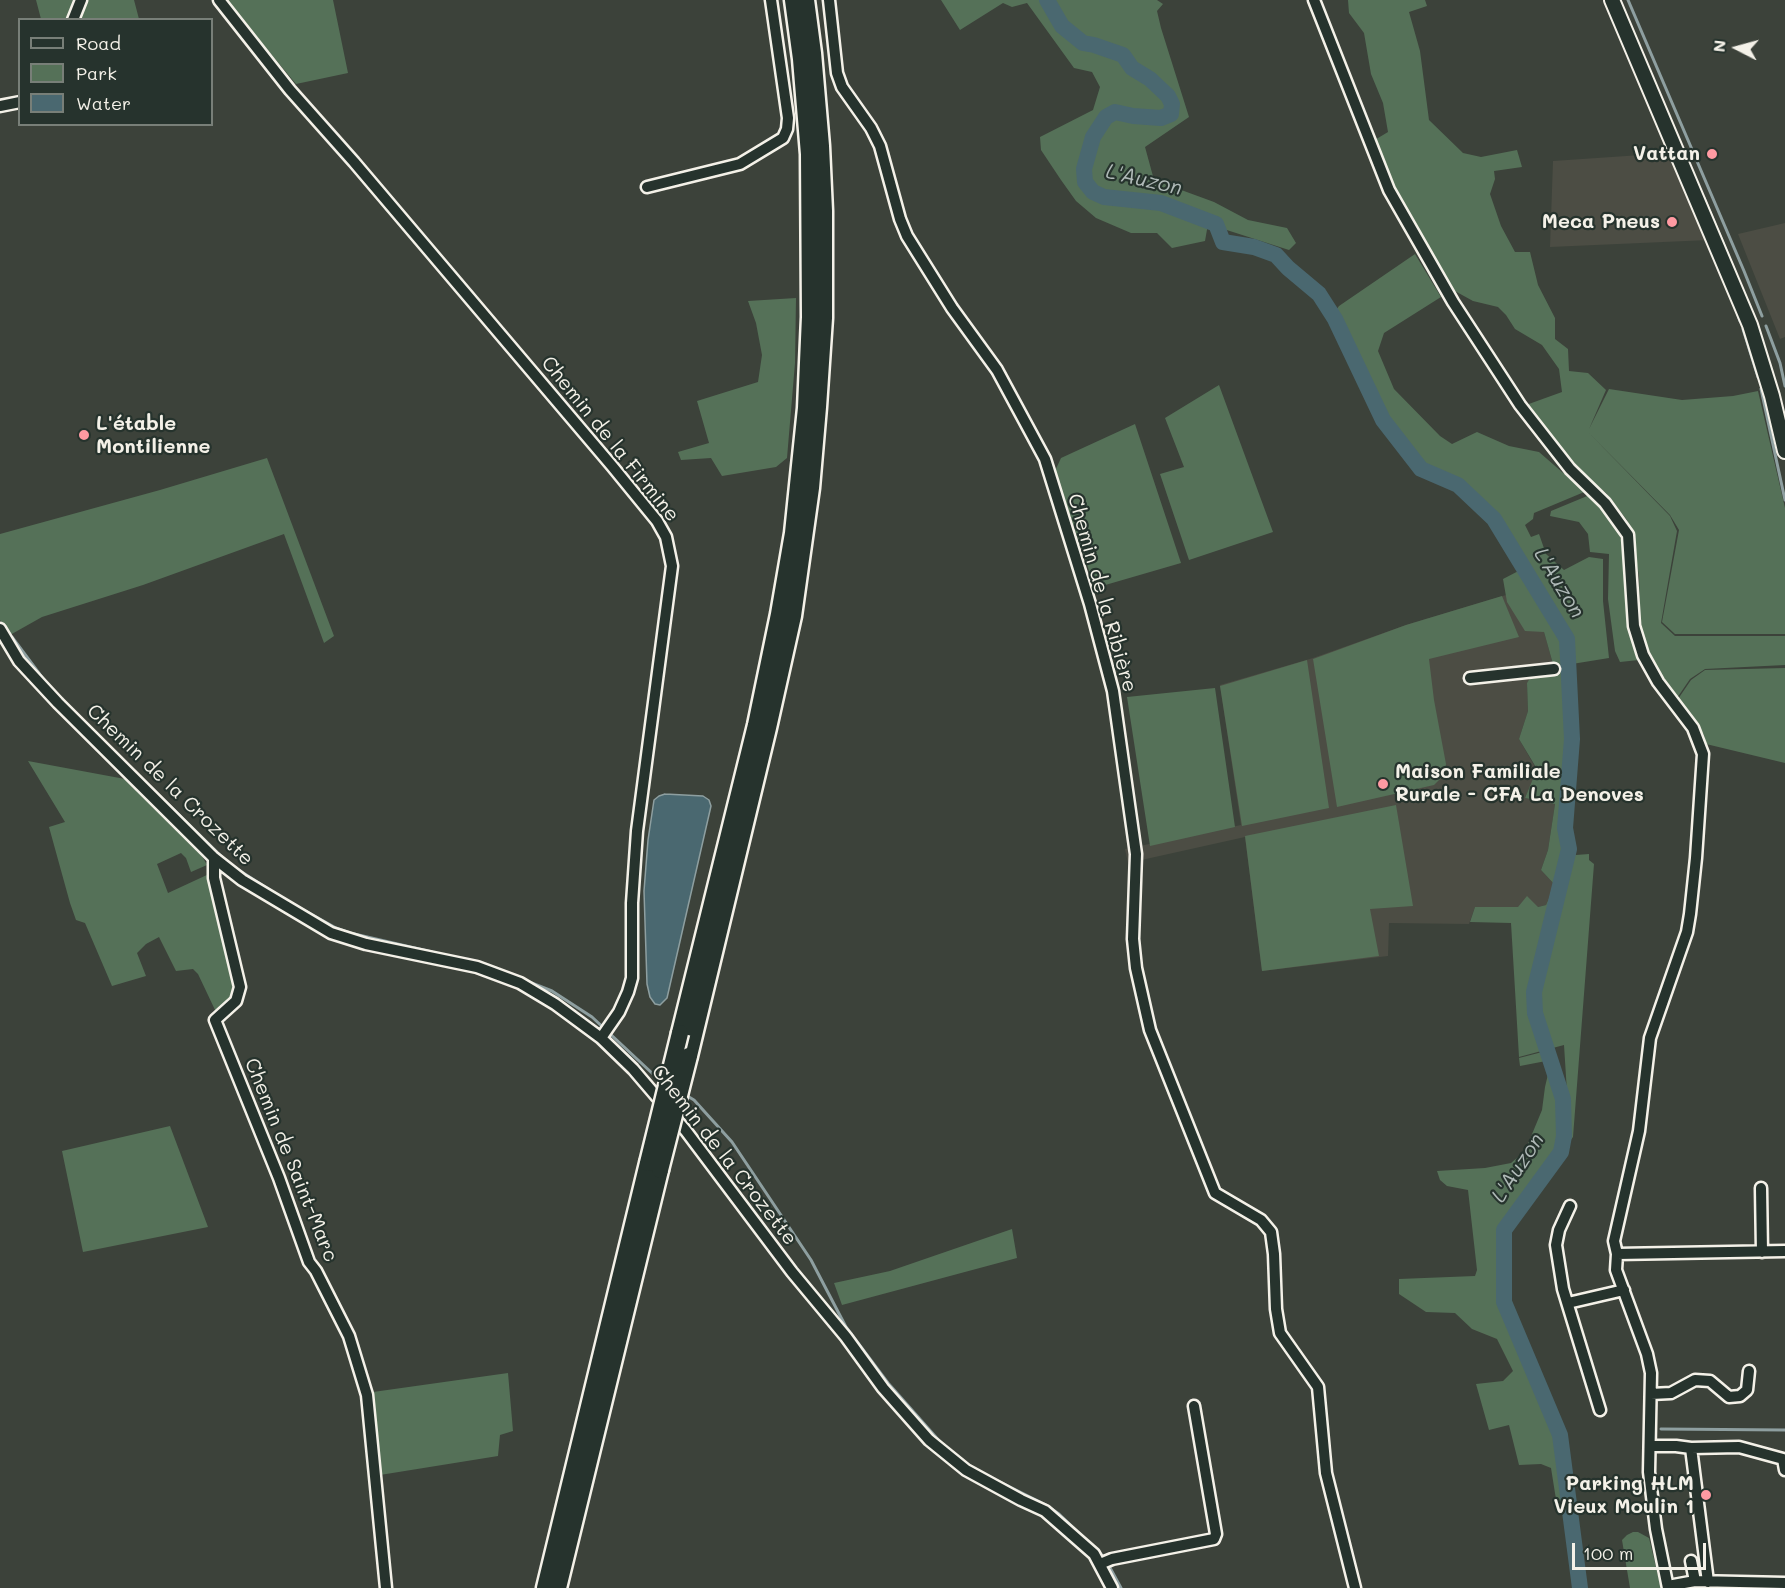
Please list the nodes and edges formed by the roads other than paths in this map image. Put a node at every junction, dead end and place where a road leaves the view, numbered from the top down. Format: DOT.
graph roads {
  1 [pos="81,0"];
  2 [pos="219,0"];
  3 [pos="771,0"];
  4 [pos="793,0"];
  5 [pos="806,0"];
  6 [pos="830,0"];
  7 [pos="1314,0"];
  8 [pos="1612,0"];
  9 [pos="74,18"];
  10 [pos="18,102"];
  11 [pos="0,106"];
  12 [pos="647,187"];
  13 [pos="1785,452"];
  14 [pos="0,629"];
  15 [pos="1554,669"];
  16 [pos="1470,678"];
  17 [pos="214,858"];
  18 [pos="601,1038"];
  19 [pos="654,1166"];
  20 [pos="1761,1188"];
  21 [pos="1570,1206"];
  22 [pos="1785,1251"];
  23 [pos="1762,1252"];
  24 [pos="1617,1254"];
  25 [pos="1624,1290"];
  26 [pos="1568,1303"];
  27 [pos="1749,1371"];
  28 [pos="1651,1394"];
  29 [pos="1194,1406"];
  30 [pos="1600,1410"];
  31 [pos="1650,1446"];
  32 [pos="1691,1448"];
  33 [pos="1785,1470"];
  34 [pos="562,1547"];
  35 [pos="1691,1561"];
  36 [pos="1100,1564"];
  37 [pos="1695,1581"];
  38 [pos="1708,1582"];
  39 [pos="1785,1583"];
  40 [pos="1668,1587"];
  41 [pos="386,1588"];
  42 [pos="540,1588"];
  43 [pos="545,1588"];
  44 [pos="559,1588"];
  45 [pos="1112,1588"];
  46 [pos="1355,1588"];
  1 -- 9 [label="street"];
  2 -- 18 [label="street, Chemin de la Firmine"];
  3 -- 12 [label="street"];
  4 -- 19 [label="highway, bridge"];
  5 -- 19 [label="highway, bridge"];
  6 -- 46 [label="street, Chemin de la Ribière"];
  7 -- 24 [label="street"];
  8 -- 13 [label="main road"];
  10 -- 11 [label="street"];
  14 -- 17 [label="street, Chemin de la Crozette"];
  15 -- 16 [label="street"];
  17 -- 18 [label="street, Chemin de la Crozette"];
  17 -- 41 [label="street, Chemin de Saint-Marc"];
  18 -- 36 [label="street, Chemin de la Crozette"];
  19 -- 34 [label="highway"];
  20 -- 23 [label="street"];
  21 -- 26 [label="street"];
  22 -- 23 [label="street"];
  23 -- 24 [label="street"];
  24 -- 25 [label="street"];
  25 -- 26 [label="street"];
  25 -- 28 [label="street"];
  26 -- 30 [label="street"];
  27 -- 28 [label="street"];
  28 -- 31 [label="street"];
  29 -- 36 [label="street"];
  31 -- 32 [label="street"];
  31 -- 40 [label="street"];
  32 -- 33 [label="street"];
  32 -- 38 [label="street"];
  34 -- 42 [label="highway"];
  34 -- 43 [label="highway"];
  34 -- 44 [label="highway"];
  35 -- 37 [label="street"];
  36 -- 45 [label="street, Chemin de la Crozette"];
  37 -- 38 [label="street"];
  37 -- 40 [label="street"];
  38 -- 39 [label="street"];
}
